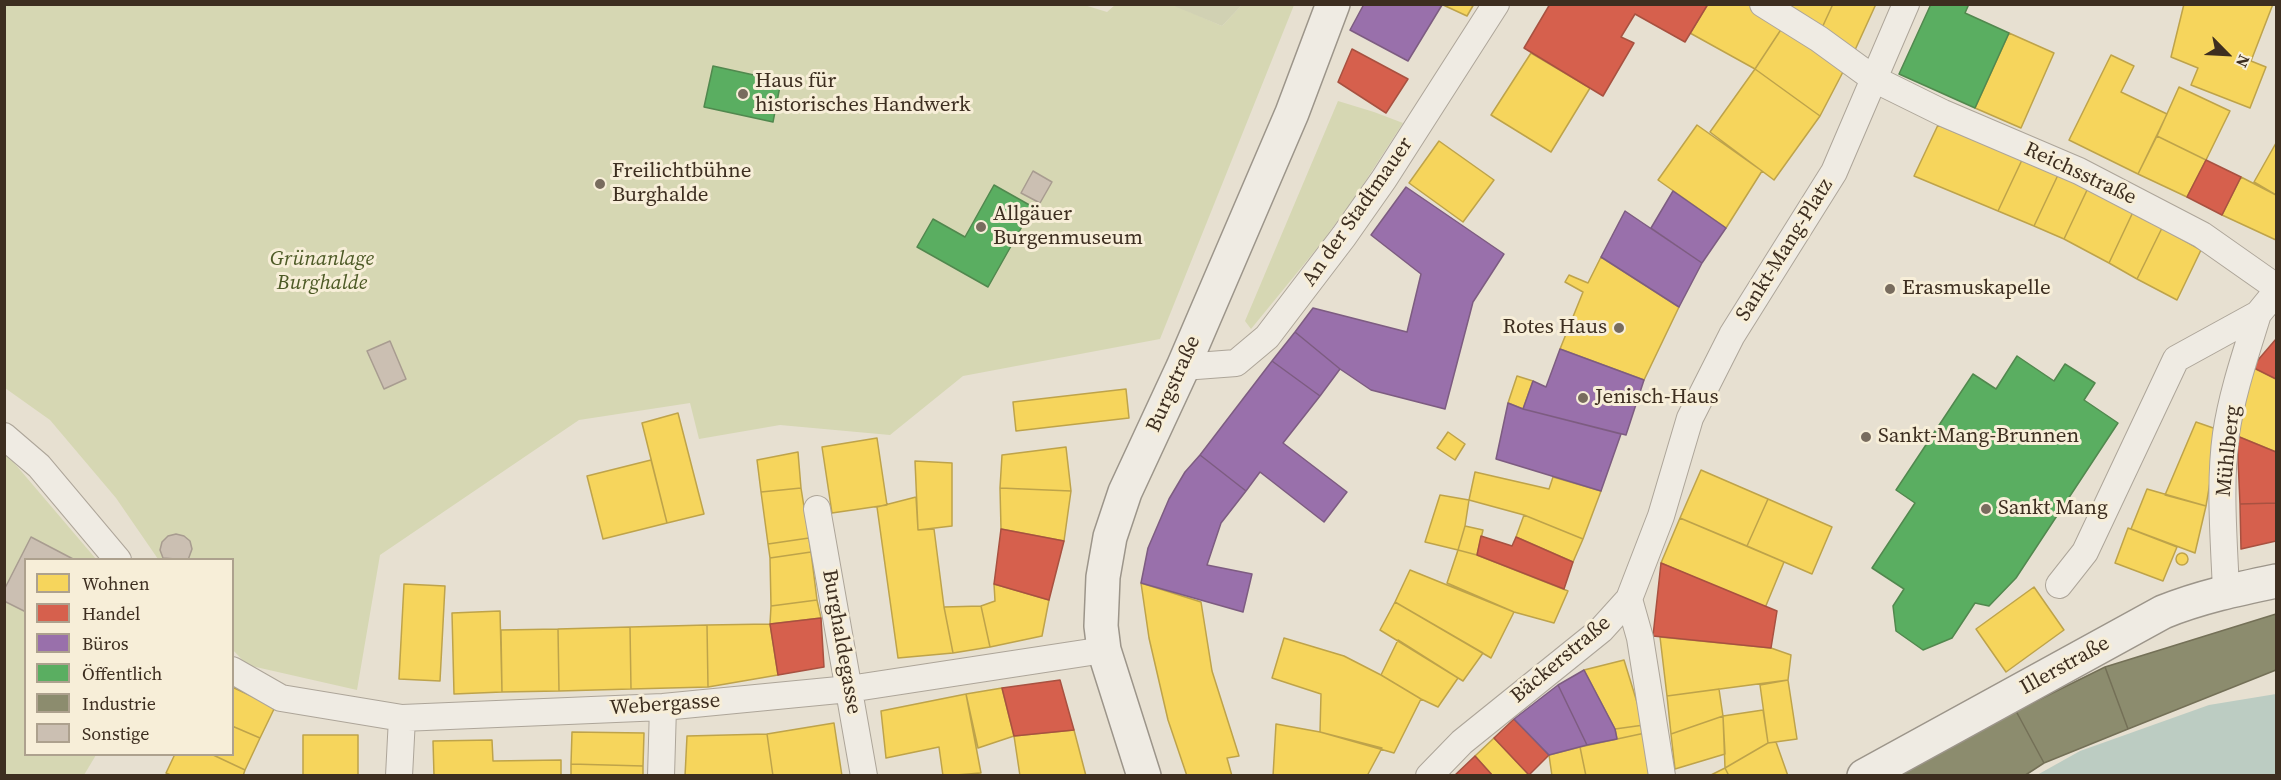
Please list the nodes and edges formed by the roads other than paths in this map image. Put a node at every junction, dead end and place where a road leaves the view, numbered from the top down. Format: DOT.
graph roads {
  1 [pos="1333,4"];
  2 [pos="1496,4"];
  3 [pos="1763,4"];
  4 [pos="1906,4"];
  5 [pos="1874,79"];
  6 [pos="2277,287"];
  7 [pos="2277,292"];
  8 [pos="2258,314"];
  9 [pos="1183,367"];
  10 [pos="1690,418"];
  11 [pos="4,435"];
  12 [pos="817,509"];
  13 [pos="116,558"];
  14 [pos="2277,581"];
  15 [pos="2058,585"];
  16 [pos="2226,591"];
  17 [pos="1629,599"];
  18 [pos="1104,650"];
  19 [pos="234,671"];
  20 [pos="849,689"];
  21 [pos="663,707"];
  22 [pos="402,718"];
  23 [pos="399,776"];
  24 [pos="661,776"];
  25 [pos="864,776"];
  26 [pos="1144,776"];
  27 [pos="1429,776"];
  28 [pos="1662,776"];
  29 [pos="1864,776"];
  1 -- 9 [label="street, Burgstraße"];
  2 -- 9 [label="street, An der Stadtmauer"];
  3 -- 5 [label="street, Reichsstraße"];
  4 -- 5 [label="street, Sankt-Mang-Platz"];
  5 -- 6 [label="street, Reichsstraße"];
  5 -- 10 [label="street, Sankt-Mang-Platz"];
  7 -- 8 [label="street"];
  8 -- 15 [label="street"];
  8 -- 16 [label="street, Mühlberg"];
  9 -- 18 [label="street, Burgstraße"];
  10 -- 17 [label="street, Bäckerstraße"];
  11 -- 13 [label="street"];
  12 -- 20 [label="street, Burghaldegasse"];
  14 -- 16 [label="street, Illerstraße"];
  16 -- 29 [label="street, Illerstraße"];
  17 -- 27 [label="street, Bäckerstraße"];
  17 -- 28 [label="street"];
  18 -- 20 [label="street, Webergasse"];
  18 -- 26 [label="street, Burgstraße"];
  19 -- 22 [label="street, Webergasse"];
  20 -- 21 [label="street, Webergasse"];
  20 -- 25 [label="street, Burghaldegasse"];
  21 -- 22 [label="street, Webergasse"];
  21 -- 24 [label="street"];
  22 -- 23 [label="street"];
}
